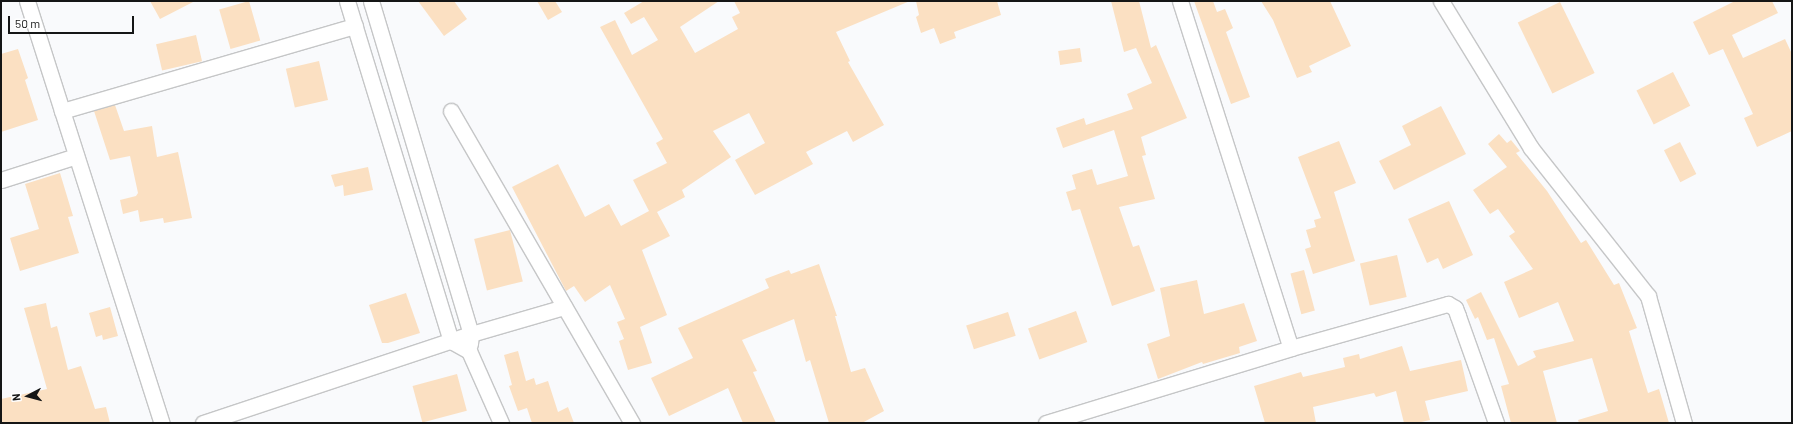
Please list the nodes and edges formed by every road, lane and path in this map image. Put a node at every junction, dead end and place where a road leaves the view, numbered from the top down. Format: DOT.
graph roads {
  1 [pos="27,1"];
  2 [pos="347,1"];
  3 [pos="371,1"];
  4 [pos="1180,1"];
  5 [pos="1441,1"];
  6 [pos="355,26"];
  7 [pos="62,111"];
  8 [pos="451,111"];
  9 [pos="76,156"];
  10 [pos="1,180"];
  11 [pos="564,306"];
  12 [pos="471,334"];
  13 [pos="451,341"];
  14 [pos="1291,348"];
  15 [pos="469,351"];
  16 [pos="162,423"];
  17 [pos="203,423"];
  18 [pos="501,423"];
  19 [pos="632,423"];
  20 [pos="1046,423"];
  21 [pos="1496,423"];
  22 [pos="1684,423"];
  1 -- 7 [label="street"];
  2 -- 6 [label="street"];
  3 -- 12 [label="street"];
  4 -- 14 [label="street"];
  5 -- 22 [label="street"];
  6 -- 7 [label="street"];
  6 -- 13 [label="street"];
  7 -- 9 [label="street"];
  8 -- 11 [label="street"];
  9 -- 10 [label="street"];
  9 -- 16 [label="street"];
  11 -- 12 [label="street"];
  11 -- 19 [label="street"];
  12 -- 13 [label="street"];
  12 -- 15 [label="street"];
  13 -- 15 [label="street"];
  13 -- 17 [label="street"];
  14 -- 20 [label="street"];
  14 -- 21 [label="street"];
  15 -- 18 [label="street"];
}
